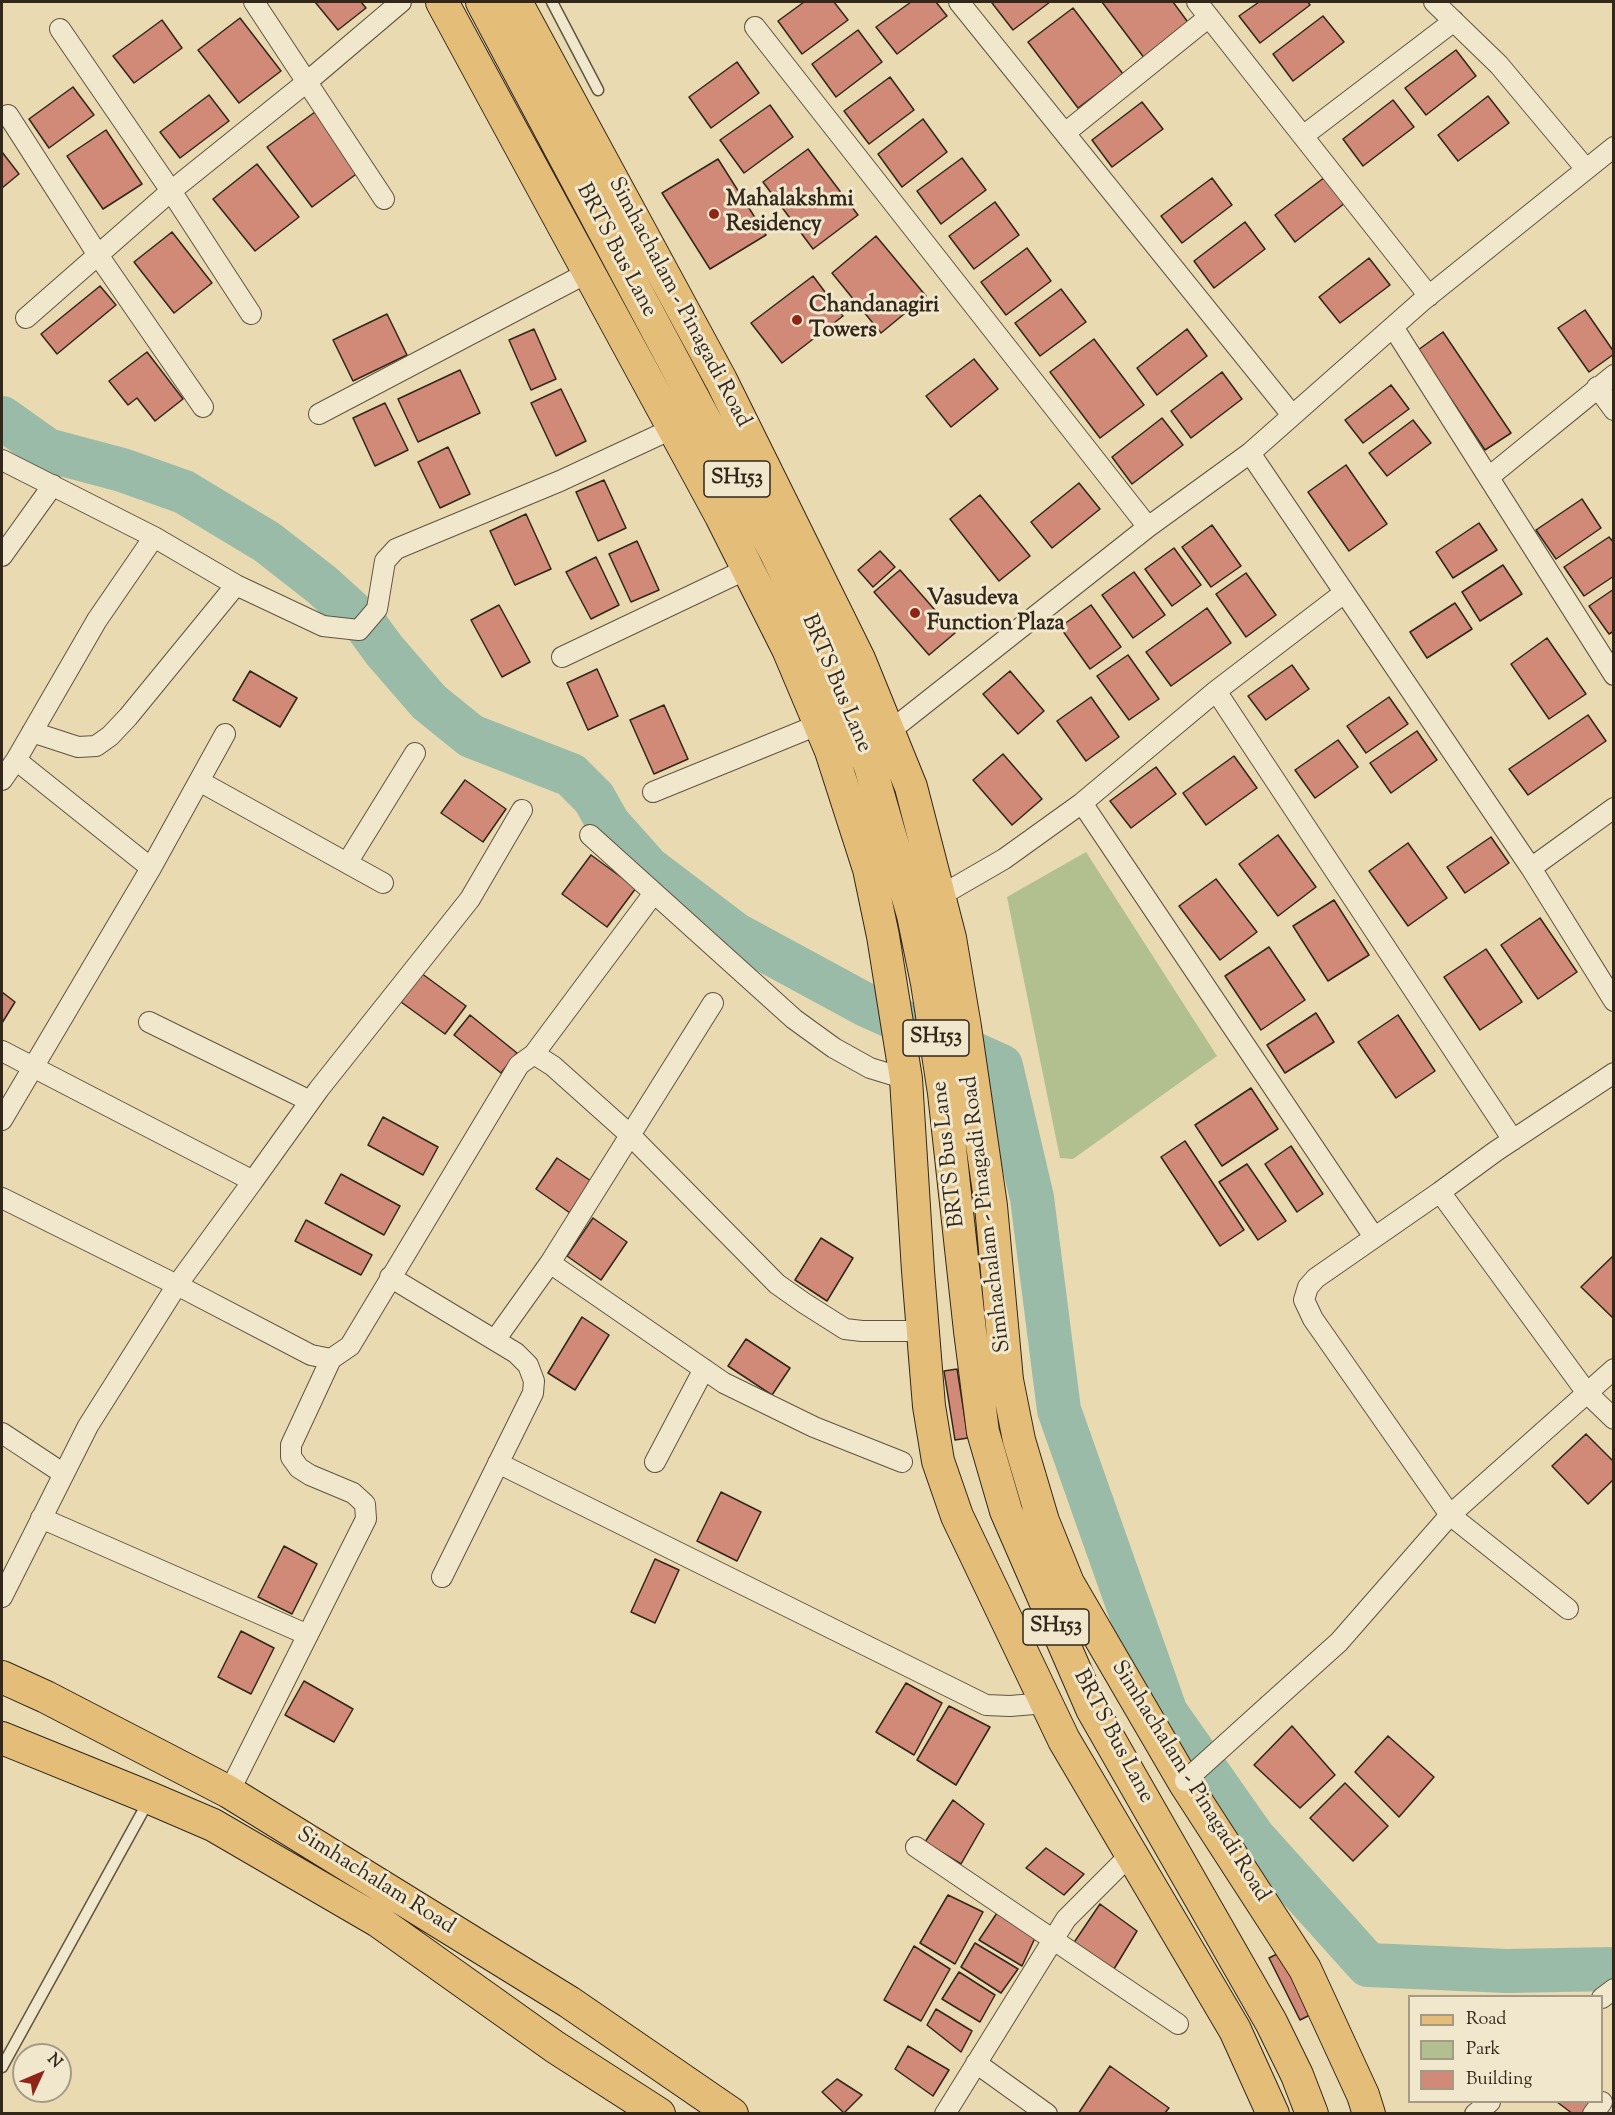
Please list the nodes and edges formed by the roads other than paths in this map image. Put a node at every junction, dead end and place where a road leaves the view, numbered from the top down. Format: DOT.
graph roads {
  1 [pos="254,2"];
  2 [pos="401,2"];
  3 [pos="442,2"];
  4 [pos="482,2"];
  5 [pos="516,2"];
  6 [pos="552,2"];
  7 [pos="959,2"];
  8 [pos="1197,2"];
  9 [pos="1434,2"];
  10 [pos="1209,17"];
  11 [pos="1454,21"];
  12 [pos="755,27"];
  13 [pos="60,29"];
  14 [pos="308,81"];
  15 [pos="598,90"];
  16 [pos="8,115"];
  17 [pos="1065,133"];
  18 [pos="1303,136"];
  19 [pos="1614,147"];
  20 [pos="1586,169"];
  21 [pos="171,190"];
  22 [pos="384,199"];
  23 [pos="98,255"];
  24 [pos="589,272"];
  25 [pos="1429,296"];
  26 [pos="251,314"];
  27 [pos="26,318"];
  28 [pos="1393,327"];
  29 [pos="1614,375"];
  30 [pos="1597,387"];
  31 [pos="202,407"];
  32 [pos="1614,410"];
  33 [pos="319,414"];
  34 [pos="1292,414"];
  35 [pos="674,428"];
  36 [pos="1250,453"];
  37 [pos="2,460"];
  38 [pos="1489,477"];
  39 [pos="53,485"];
  40 [pos="1148,528"];
  41 [pos="154,537"];
  42 [pos="2,556"];
  43 [pos="747,569"];
  44 [pos="236,585"];
  45 [pos="1344,593"];
  46 [pos="562,657"];
  47 [pos="1614,675"];
  48 [pos="1215,690"];
  49 [pos="819,724"];
  50 [pos="890,731"];
  51 [pos="32,732"];
  52 [pos="225,734"];
  53 [pos="415,753"];
  54 [pos="16,760"];
  55 [pos="2,780"];
  56 [pos="199,781"];
  57 [pos="653,792"];
  58 [pos="1082,803"];
  59 [pos="1614,808"];
  60 [pos="522,810"];
  61 [pos="590,835"];
  62 [pos="347,863"];
  63 [pos="151,868"];
  64 [pos="1531,868"];
  65 [pos="383,883"];
  66 [pos="654,893"];
  67 [pos="940,897"];
  68 [pos="1614,1001"];
  69 [pos="713,1003"];
  70 [pos="149,1022"];
  71 [pos="2,1051"];
  72 [pos="534,1054"];
  73 [pos="32,1066"];
  74 [pos="1614,1073"];
  75 [pos="906,1079"];
  76 [pos="310,1101"];
  77 [pos="2,1120"];
  78 [pos="629,1134"];
  79 [pos="1513,1140"];
  80 [pos="253,1181"];
  81 [pos="1440,1192"];
  82 [pos="2,1198"];
  83 [pos="1374,1237"];
  84 [pos="550,1263"];
  85 [pos="390,1277"];
  86 [pos="177,1285"];
  87 [pos="923,1331"];
  88 [pos="495,1340"];
  89 [pos="331,1359"];
  90 [pos="704,1369"];
  91 [pos="1614,1369"];
  92 [pos="1587,1393"];
  93 [pos="1614,1419"];
  94 [pos="2,1432"];
  95 [pos="655,1462"];
  96 [pos="902,1462"];
  97 [pos="498,1463"];
  98 [pos="64,1474"];
  99 [pos="1450,1515"];
  100 [pos="41,1518"];
  101 [pos="442,1577"];
  102 [pos="4,1585"];
  103 [pos="1568,1609"];
  104 [pos="308,1635"];
  105 [pos="2,1677"];
  106 [pos="1046,1703"];
  107 [pos="2,1738"];
  108 [pos="1185,1781"];
  109 [pos="229,1792"];
  110 [pos="150,1798"];
  111 [pos="213,1826"];
  112 [pos="916,1847"];
  113 [pos="1131,1854"];
  114 [pos="1053,1940"];
  115 [pos="1178,2024"];
  116 [pos="976,2063"];
  117 [pos="2,2067"];
  118 [pos="1489,2103"];
  119 [pos="659,2114"];
  120 [pos="732,2114"];
  121 [pos="945,2114"];
  122 [pos="1047,2114"];
  123 [pos="1273,2114"];
  124 [pos="1312,2114"];
  125 [pos="1369,2114"];
  126 [pos="1475,2114"];
  1 -- 14 [label="street"];
  2 -- 14 [label="street"];
  3 -- 24 [label="main road"];
  4 -- 124 [label="main road, BRTS Bus Lane / SH153"];
  5 -- 50 [label="main road, Simhachalam - Pinagadi Road"];
  6 -- 15 [label="lane"];
  7 -- 17 [label="street"];
  8 -- 10 [label="street"];
  9 -- 11 [label="street"];
  10 -- 17 [label="street"];
  10 -- 18 [label="street"];
  11 -- 18 [label="street"];
  11 -- 20 [label="street"];
  12 -- 40 [label="street"];
  13 -- 21 [label="street"];
  14 -- 21 [label="street"];
  14 -- 22 [label="street"];
  16 -- 23 [label="street"];
  17 -- 34 [label="street"];
  18 -- 25 [label="street"];
  19 -- 20 [label="street"];
  20 -- 25 [label="street"];
  21 -- 23 [label="street"];
  21 -- 26 [label="street"];
  23 -- 27 [label="street"];
  23 -- 31 [label="street"];
  24 -- 33 [label="street"];
  24 -- 35 [label="main road"];
  25 -- 28 [label="street"];
  28 -- 34 [label="street"];
  28 -- 38 [label="street"];
  29 -- 30 [label="street"];
  30 -- 32 [label="street"];
  30 -- 38 [label="street"];
  34 -- 36 [label="street"];
  35 -- 43 [label="main road"];
  35 -- 44 [label="street"];
  36 -- 40 [label="street"];
  36 -- 45 [label="street"];
  37 -- 39 [label="street"];
  38 -- 47 [label="street"];
  39 -- 41 [label="street"];
  39 -- 42 [label="street"];
  40 -- 50 [label="street"];
  41 -- 44 [label="street"];
  41 -- 51 [label="street"];
  43 -- 46 [label="street"];
  43 -- 49 [label="main road"];
  44 -- 51 [label="street"];
  45 -- 48 [label="street"];
  45 -- 64 [label="street"];
  48 -- 58 [label="street"];
  48 -- 79 [label="street"];
  49 -- 57 [label="street"];
  49 -- 75 [label="main road"];
  50 -- 67 [label="main road, Simhachalam - Pinagadi Road"];
  51 -- 54 [label="street"];
  52 -- 56 [label="street"];
  53 -- 62 [label="street"];
  54 -- 55 [label="street"];
  54 -- 63 [label="street"];
  56 -- 62 [label="street"];
  56 -- 63 [label="street"];
  58 -- 67 [label="street"];
  58 -- 83 [label="street"];
  59 -- 64 [label="street"];
  60 -- 76 [label="street"];
  61 -- 66 [label="street"];
  62 -- 65 [label="street"];
  63 -- 73 [label="street"];
  64 -- 68 [label="street"];
  66 -- 72 [label="street"];
  66 -- 75 [label="street"];
  67 -- 108 [label="main road, Simhachalam - Pinagadi Road"];
  69 -- 78 [label="street"];
  70 -- 76 [label="street"];
  71 -- 73 [label="street"];
  72 -- 78 [label="street"];
  72 -- 85 [label="street"];
  73 -- 77 [label="street"];
  73 -- 80 [label="street"];
  74 -- 79 [label="street"];
  75 -- 87 [label="main road"];
  76 -- 80 [label="street"];
  78 -- 84 [label="street"];
  78 -- 87 [label="street"];
  79 -- 81 [label="street"];
  80 -- 86 [label="street"];
  81 -- 83 [label="street"];
  81 -- 92 [label="street"];
  82 -- 86 [label="street"];
  83 -- 99 [label="street"];
  84 -- 88 [label="street"];
  84 -- 90 [label="street"];
  85 -- 88 [label="street"];
  85 -- 89 [label="street"];
  86 -- 89 [label="street"];
  86 -- 98 [label="street"];
  87 -- 106 [label="main road"];
  88 -- 97 [label="street"];
  89 -- 104 [label="street"];
  90 -- 95 [label="street"];
  90 -- 96 [label="street"];
  91 -- 92 [label="street"];
  92 -- 93 [label="street"];
  92 -- 99 [label="street"];
  94 -- 98 [label="street"];
  97 -- 101 [label="street"];
  97 -- 106 [label="street"];
  98 -- 100 [label="street"];
  99 -- 103 [label="street"];
  99 -- 108 [label="street, bridge"];
  100 -- 102 [label="street"];
  100 -- 104 [label="street"];
  104 -- 109 [label="street"];
  105 -- 109 [label="main road, Simhachalam Road"];
  106 -- 113 [label="main road"];
  107 -- 110 [label="main road"];
  108 -- 125 [label="main road, Simhachalam - Pinagadi Road"];
  109 -- 111 [label="main road"];
  109 -- 120 [label="main road, Simhachalam Road"];
  110 -- 111 [label="main road"];
  110 -- 117 [label="lane"];
  111 -- 119 [label="main road"];
  112 -- 114 [label="street"];
  113 -- 114 [label="street"];
  113 -- 123 [label="main road"];
  114 -- 115 [label="street"];
  114 -- 116 [label="street"];
  116 -- 121 [label="street"];
  116 -- 122 [label="street"];
  118 -- 126 [label="street"];
}
